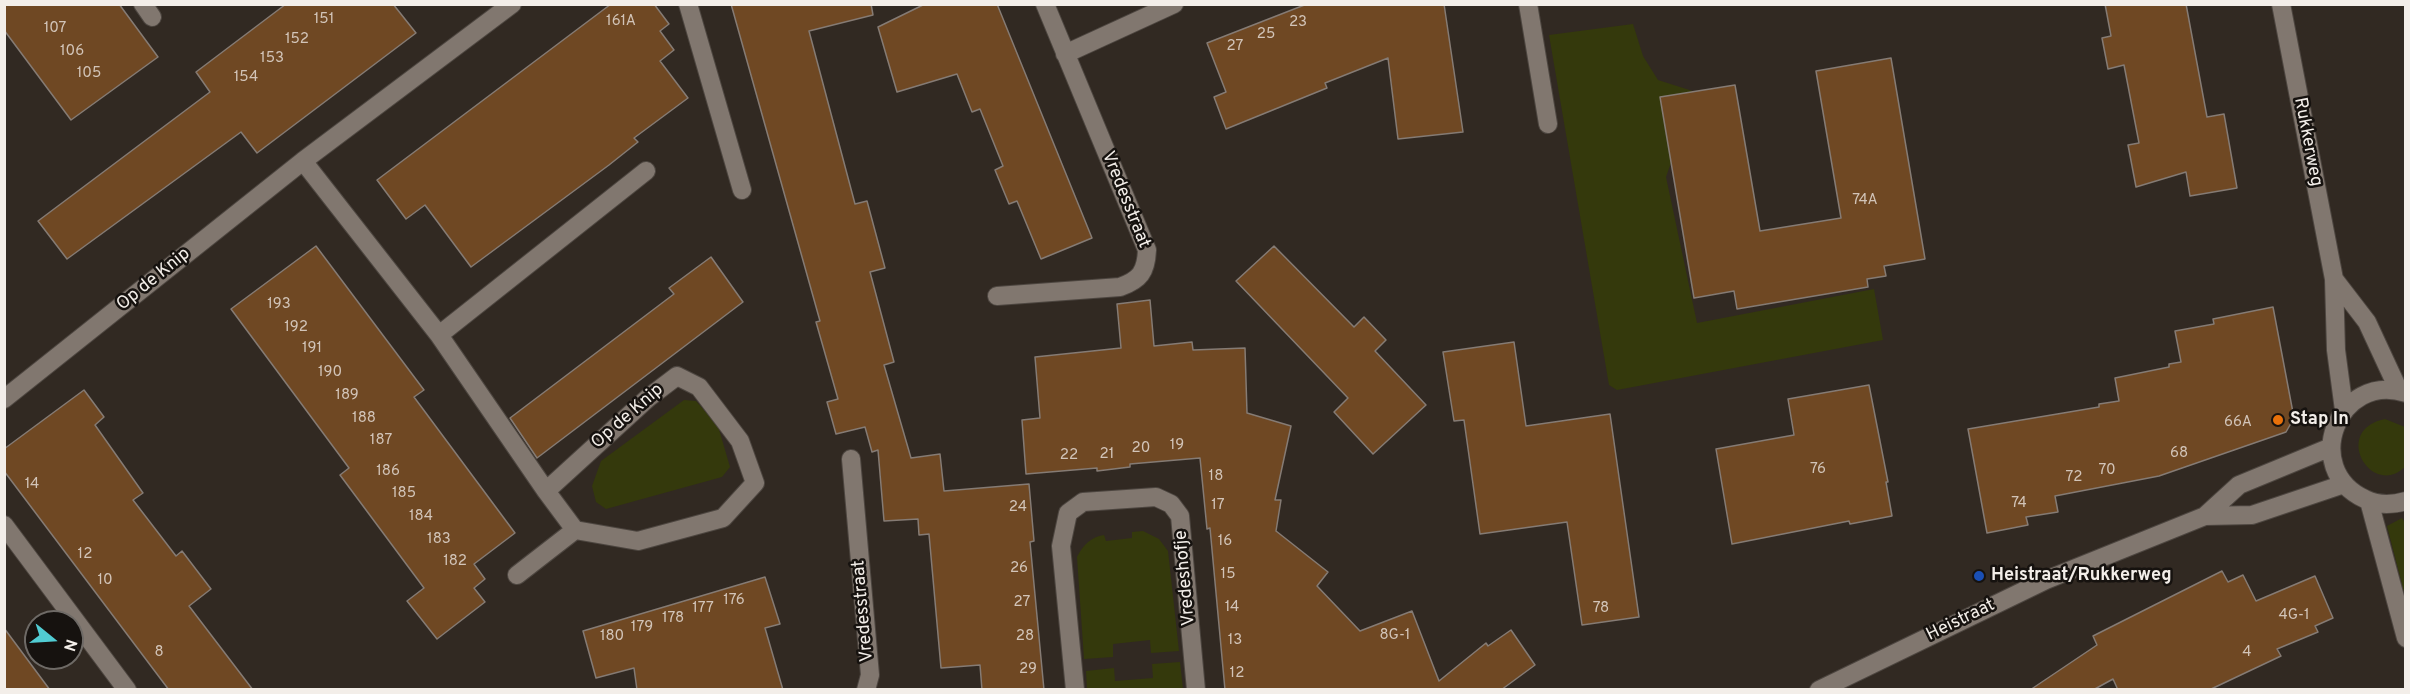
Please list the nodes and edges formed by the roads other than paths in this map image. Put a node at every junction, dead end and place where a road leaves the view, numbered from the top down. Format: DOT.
graph roads {
  1 [pos="512,4"];
  2 [pos="688,4"];
  3 [pos="1045,4"];
  4 [pos="1174,4"];
  5 [pos="1528,4"];
  6 [pos="2281,4"];
  7 [pos="1065,54"];
  8 [pos="1548,124"];
  9 [pos="303,161"];
  10 [pos="646,171"];
  11 [pos="742,190"];
  12 [pos="2334,279"];
  13 [pos="997,296"];
  14 [pos="439,335"];
  15 [pos="2402,392"];
  16 [pos="4,399"];
  17 [pos="2344,410"];
  18 [pos="2331,447"];
  19 [pos="851,459"];
  20 [pos="2344,484"];
  21 [pos="546,492"];
  22 [pos="2369,501"];
  23 [pos="2406,501"];
  24 [pos="2205,516"];
  25 [pos="4,525"];
  26 [pos="575,530"];
  27 [pos="517,575"];
  28 [pos="2406,638"];
  29 [pos="127,690"];
  30 [pos="866,690"];
  31 [pos="1075,690"];
  32 [pos="1196,690"];
  33 [pos="1819,690"];
  1 -- 9 [label="street, Op de Knip"];
  2 -- 11 [label="street"];
  3 -- 7 [label="street, Vredesstraat"];
  4 -- 7 [label="street"];
  5 -- 8 [label="street"];
  6 -- 12 [label="street, Rukkerweg"];
  7 -- 13 [label="street, Vredesstraat"];
  9 -- 14 [label="street"];
  9 -- 16 [label="street, Op de Knip"];
  10 -- 14 [label="street"];
  12 -- 15 [label="street, Rukkerweg"];
  12 -- 17 [label="street, Rukkerweg"];
  14 -- 21 [label="street"];
  15 -- 17 [label="street"];
  17 -- 18 [label="street"];
  18 -- 20 [label="street"];
  18 -- 24 [label="street, Heistraat"];
  19 -- 30 [label="street, Vredesstraat"];
  20 -- 22 [label="street"];
  20 -- 24 [label="street, Heistraat"];
  21 -- 26 [label="street"];
  21 -- 26 [label="street, Op de Knip"];
  22 -- 23 [label="street"];
  22 -- 28 [label="street"];
  24 -- 33 [label="street, Heistraat"];
  25 -- 29 [label="street"];
  26 -- 27 [label="street"];
  31 -- 32 [label="street, Vredeshofje"];
}
